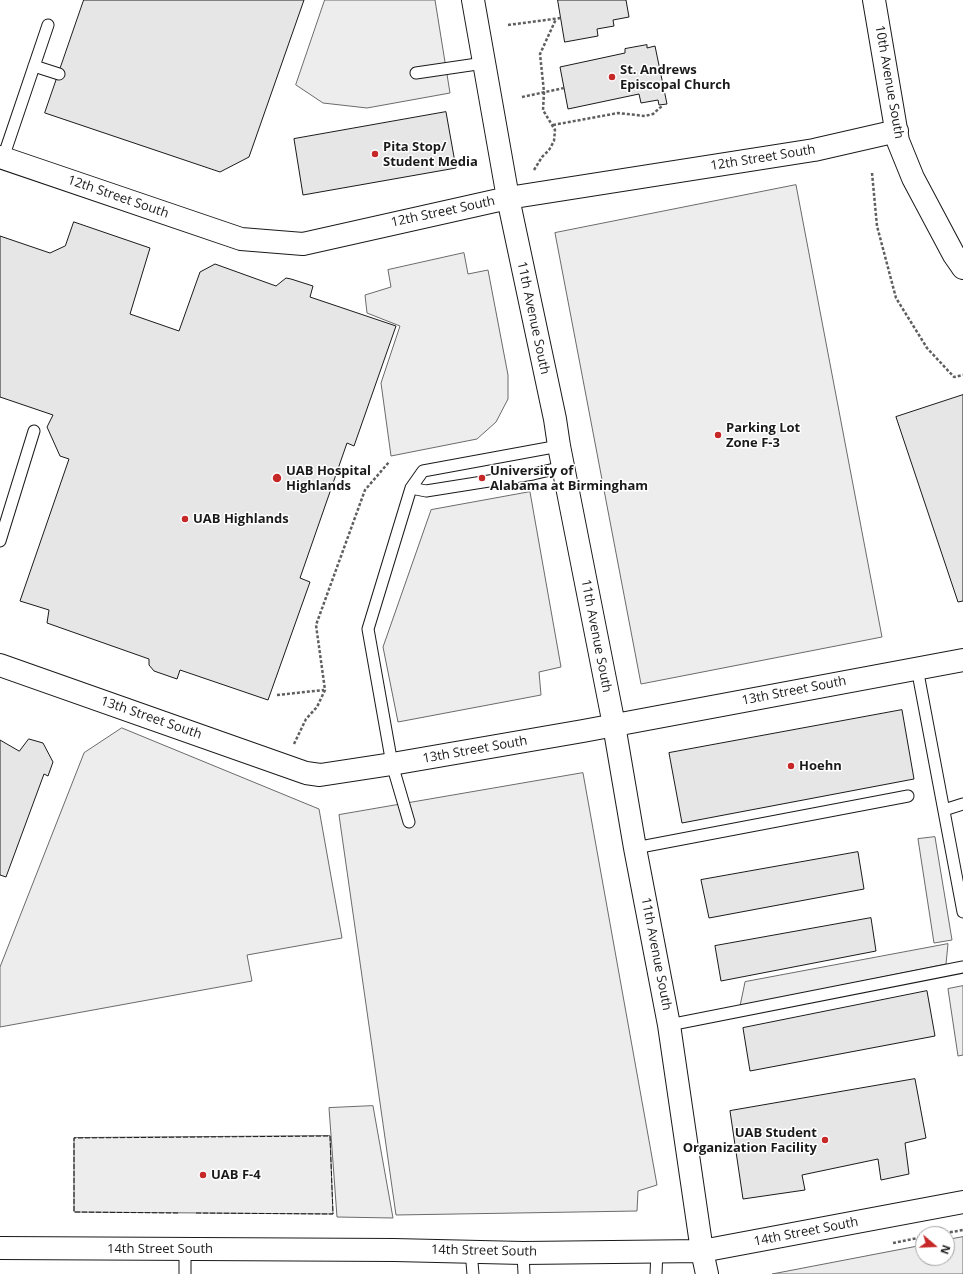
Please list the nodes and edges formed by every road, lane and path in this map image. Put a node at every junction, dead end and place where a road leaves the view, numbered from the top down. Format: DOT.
graph roads {
  1 [pos="473,0"];
  2 [pos="874,0"];
  3 [pos="561,18"];
  4 [pos="556,19"];
  5 [pos="508,25"];
  6 [pos="48,26"];
  7 [pos="484,63"];
  8 [pos="34,66"];
  9 [pos="416,73"];
  10 [pos="59,74"];
  11 [pos="564,88"];
  12 [pos="544,92"];
  13 [pos="522,97"];
  14 [pos="663,105"];
  15 [pos="553,125"];
  16 [pos="897,131"];
  17 [pos="1,158"];
  18 [pos="534,171"];
  19 [pos="872,173"];
  20 [pos="508,198"];
  21 [pos="963,268"];
  22 [pos="963,375"];
  23 [pos="34,431"];
  24 [pos="559,446"];
  25 [pos="389,462"];
  26 [pos="563,467"];
  27 [pos="411,488"];
  28 [pos="0,541"];
  29 [pos="963,660"];
  30 [pos="0,665"];
  31 [pos="917,668"];
  32 [pos="325,690"];
  33 [pos="277,695"];
  34 [pos="614,725"];
  35 [pos="294,744"];
  36 [pos="392,764"];
  37 [pos="908,796"];
  38 [pos="963,804"];
  39 [pos="944,810"];
  40 [pos="409,822"];
  41 [pos="635,848"];
  42 [pos="963,912"];
  43 [pos="963,967"];
  44 [pos="669,1026"];
  45 [pos="963,1202"];
  46 [pos="915,1239"];
  47 [pos="893,1243"];
  48 [pos="0,1248"];
  49 [pos="185,1249"];
  50 [pos="471,1251"];
  51 [pos="657,1251"];
  52 [pos="702,1251"];
  53 [pos="523,1252"];
  54 [pos="185,1274"];
  55 [pos="473,1274"];
  56 [pos="524,1274"];
  57 [pos="656,1274"];
  58 [pos="707,1274"];
  1 -- 7 [label="street, 11th Avenue South"];
  2 -- 16 [label="street, 10th Avenue South"];
  3 -- 4 [label="path"];
  4 -- 5 [label="path"];
  4 -- 12 [label="path"];
  6 -- 8 [label="lane"];
  7 -- 9 [label="lane"];
  7 -- 20 [label="street, 11th Avenue South"];
  8 -- 10 [label="lane"];
  8 -- 17 [label="lane"];
  11 -- 12 [label="path"];
  12 -- 13 [label="path"];
  12 -- 15 [label="path"];
  14 -- 15 [label="path"];
  15 -- 18 [label="path"];
  16 -- 20 [label="street, 12th Street South"];
  16 -- 21 [label="street, 10th Avenue South"];
  17 -- 20 [label="street, 12th Street South"];
  19 -- 22 [label="path"];
  20 -- 24 [label="street, 11th Avenue South"];
  23 -- 28 [label="lane"];
  24 -- 26 [label="street, 11th Avenue South"];
  24 -- 27 [label="lane"];
  25 -- 32 [label="path"];
  26 -- 27 [label="lane"];
  26 -- 34 [label="street, 11th Avenue South"];
  27 -- 36 [label="lane"];
  29 -- 31 [label="street, 13th Street South"];
  30 -- 36 [label="street, 13th Street South"];
  31 -- 34 [label="street, 13th Street South"];
  31 -- 39 [label="lane"];
  32 -- 33 [label="path"];
  32 -- 35 [label="path"];
  34 -- 36 [label="street, 13th Street South"];
  34 -- 41 [label="street, 11th Avenue South"];
  36 -- 40 [label="lane"];
  37 -- 41 [label="lane"];
  38 -- 39 [label="lane"];
  39 -- 42 [label="lane"];
  41 -- 44 [label="street, 11th Avenue South"];
  43 -- 44 [label="lane"];
  44 -- 52 [label="street, 11th Avenue South"];
  45 -- 52 [label="street, 14th Street South"];
  46 -- 47 [label="path"];
  48 -- 49 [label="street, 14th Street South"];
  49 -- 50 [label="street, 14th Street South"];
  49 -- 54 [label="lane"];
  50 -- 53 [label="street, 14th Street South"];
  50 -- 55 [label="lane"];
  51 -- 52 [label="street, 14th Street South"];
  51 -- 53 [label="street, 14th Street South"];
  51 -- 57 [label="lane"];
  52 -- 58 [label="street, 11th Avenue South"];
  53 -- 56 [label="lane"];
}
